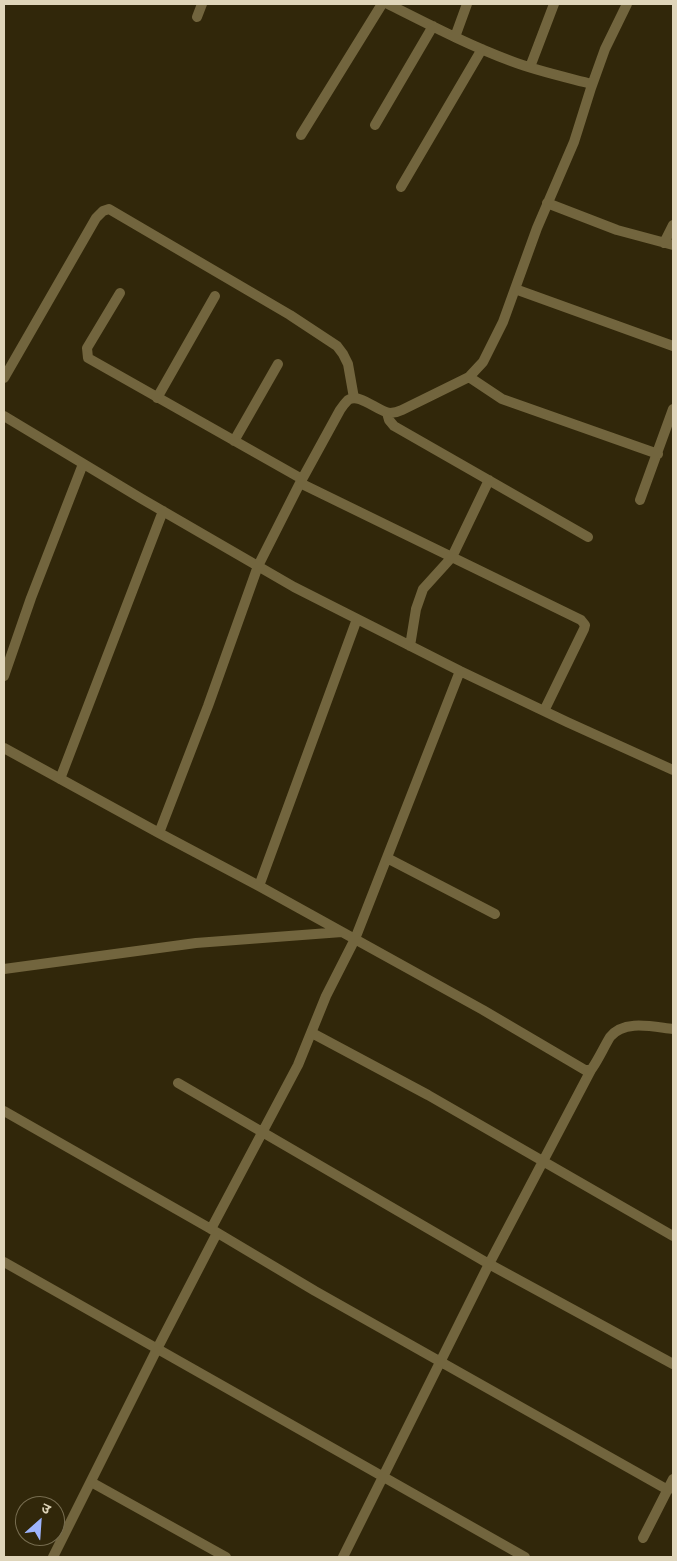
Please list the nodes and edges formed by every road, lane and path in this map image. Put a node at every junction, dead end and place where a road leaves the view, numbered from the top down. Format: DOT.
graph roads {
  1 [pos="202,4"];
  2 [pos="382,4"];
  3 [pos="388,4"];
  4 [pos="467,4"];
  5 [pos="554,4"];
  6 [pos="627,4"];
  7 [pos="197,17"];
  8 [pos="433,26"];
  9 [pos="455,36"];
  10 [pos="482,49"];
  11 [pos="530,67"];
  12 [pos="592,84"];
  13 [pos="375,125"];
  14 [pos="301,135"];
  15 [pos="401,187"];
  16 [pos="548,203"];
  17 [pos="673,225"];
  18 [pos="669,244"];
  19 [pos="515,289"];
  20 [pos="120,293"];
  21 [pos="215,296"];
  22 [pos="673,346"];
  23 [pos="278,364"];
  24 [pos="469,377"];
  25 [pos="4,378"];
  26 [pos="158,398"];
  27 [pos="354,398"];
  28 [pos="673,409"];
  29 [pos="387,413"];
  30 [pos="4,416"];
  31 [pos="234,441"];
  32 [pos="658,454"];
  33 [pos="83,464"];
  34 [pos="301,481"];
  35 [pos="487,484"];
  36 [pos="640,500"];
  37 [pos="162,511"];
  38 [pos="588,537"];
  39 [pos="452,557"];
  40 [pos="258,566"];
  41 [pos="357,619"];
  42 [pos="410,646"];
  43 [pos="460,671"];
  44 [pos="4,676"];
  45 [pos="544,711"];
  46 [pos="4,748"];
  47 [pos="673,770"];
  48 [pos="60,779"];
  49 [pos="160,833"];
  50 [pos="387,858"];
  51 [pos="259,886"];
  52 [pos="495,914"];
  53 [pos="342,932"];
  54 [pos="355,939"];
  55 [pos="4,969"];
  56 [pos="673,1029"];
  57 [pos="312,1032"];
  58 [pos="591,1070"];
  59 [pos="178,1083"];
  60 [pos="4,1111"];
  61 [pos="262,1132"];
  62 [pos="544,1161"];
  63 [pos="214,1231"];
  64 [pos="673,1236"];
  65 [pos="4,1262"];
  66 [pos="489,1264"];
  67 [pos="157,1349"];
  68 [pos="440,1361"];
  69 [pos="673,1364"];
  70 [pos="384,1477"];
  71 [pos="673,1479"];
  72 [pos="91,1482"];
  73 [pos="668,1490"];
  74 [pos="643,1538"];
  75 [pos="53,1557"];
  76 [pos="226,1557"];
  77 [pos="343,1557"];
  78 [pos="525,1557"];
  1 -- 7 [label="street"];
  2 -- 14 [label="street"];
  3 -- 8 [label="street"];
  4 -- 9 [label="street"];
  5 -- 11 [label="street"];
  6 -- 12 [label="street"];
  8 -- 9 [label="street"];
  8 -- 13 [label="street"];
  9 -- 10 [label="street"];
  10 -- 11 [label="street"];
  10 -- 15 [label="street"];
  11 -- 12 [label="street"];
  12 -- 16 [label="street"];
  16 -- 18 [label="street"];
  16 -- 19 [label="street"];
  17 -- 18 [label="street"];
  19 -- 22 [label="street"];
  19 -- 24 [label="street"];
  20 -- 26 [label="street"];
  21 -- 26 [label="street"];
  23 -- 31 [label="street"];
  24 -- 29 [label="street"];
  24 -- 32 [label="street"];
  25 -- 27 [label="street"];
  26 -- 31 [label="street"];
  27 -- 29 [label="street"];
  27 -- 34 [label="street"];
  28 -- 32 [label="street"];
  29 -- 35 [label="street"];
  30 -- 33 [label="street"];
  31 -- 34 [label="street"];
  32 -- 36 [label="street"];
  33 -- 37 [label="street"];
  33 -- 44 [label="street"];
  34 -- 39 [label="street"];
  34 -- 40 [label="street"];
  35 -- 38 [label="street"];
  35 -- 39 [label="street"];
  37 -- 40 [label="street"];
  37 -- 48 [label="street"];
  39 -- 42 [label="street"];
  39 -- 45 [label="street"];
  40 -- 41 [label="street"];
  40 -- 49 [label="street"];
  41 -- 42 [label="street"];
  41 -- 51 [label="street"];
  42 -- 43 [label="street"];
  43 -- 45 [label="street"];
  43 -- 50 [label="street"];
  45 -- 47 [label="street"];
  46 -- 48 [label="street"];
  48 -- 49 [label="street"];
  49 -- 51 [label="street"];
  50 -- 52 [label="street"];
  50 -- 54 [label="street"];
  51 -- 53 [label="street"];
  53 -- 54 [label="street"];
  53 -- 55 [label="street"];
  54 -- 57 [label="street"];
  54 -- 58 [label="street"];
  56 -- 58 [label="street"];
  57 -- 61 [label="street"];
  57 -- 62 [label="street"];
  58 -- 62 [label="street"];
  59 -- 61 [label="street"];
  60 -- 63 [label="street"];
  61 -- 63 [label="street"];
  61 -- 66 [label="street"];
  62 -- 64 [label="street"];
  62 -- 66 [label="street"];
  63 -- 67 [label="street"];
  63 -- 68 [label="street"];
  65 -- 67 [label="street"];
  66 -- 68 [label="street"];
  66 -- 69 [label="street"];
  67 -- 70 [label="street"];
  67 -- 72 [label="street"];
  68 -- 70 [label="street"];
  68 -- 73 [label="street"];
  70 -- 77 [label="street"];
  70 -- 78 [label="street"];
  71 -- 73 [label="street"];
  72 -- 75 [label="street"];
  72 -- 76 [label="street"];
  73 -- 74 [label="street"];
}
